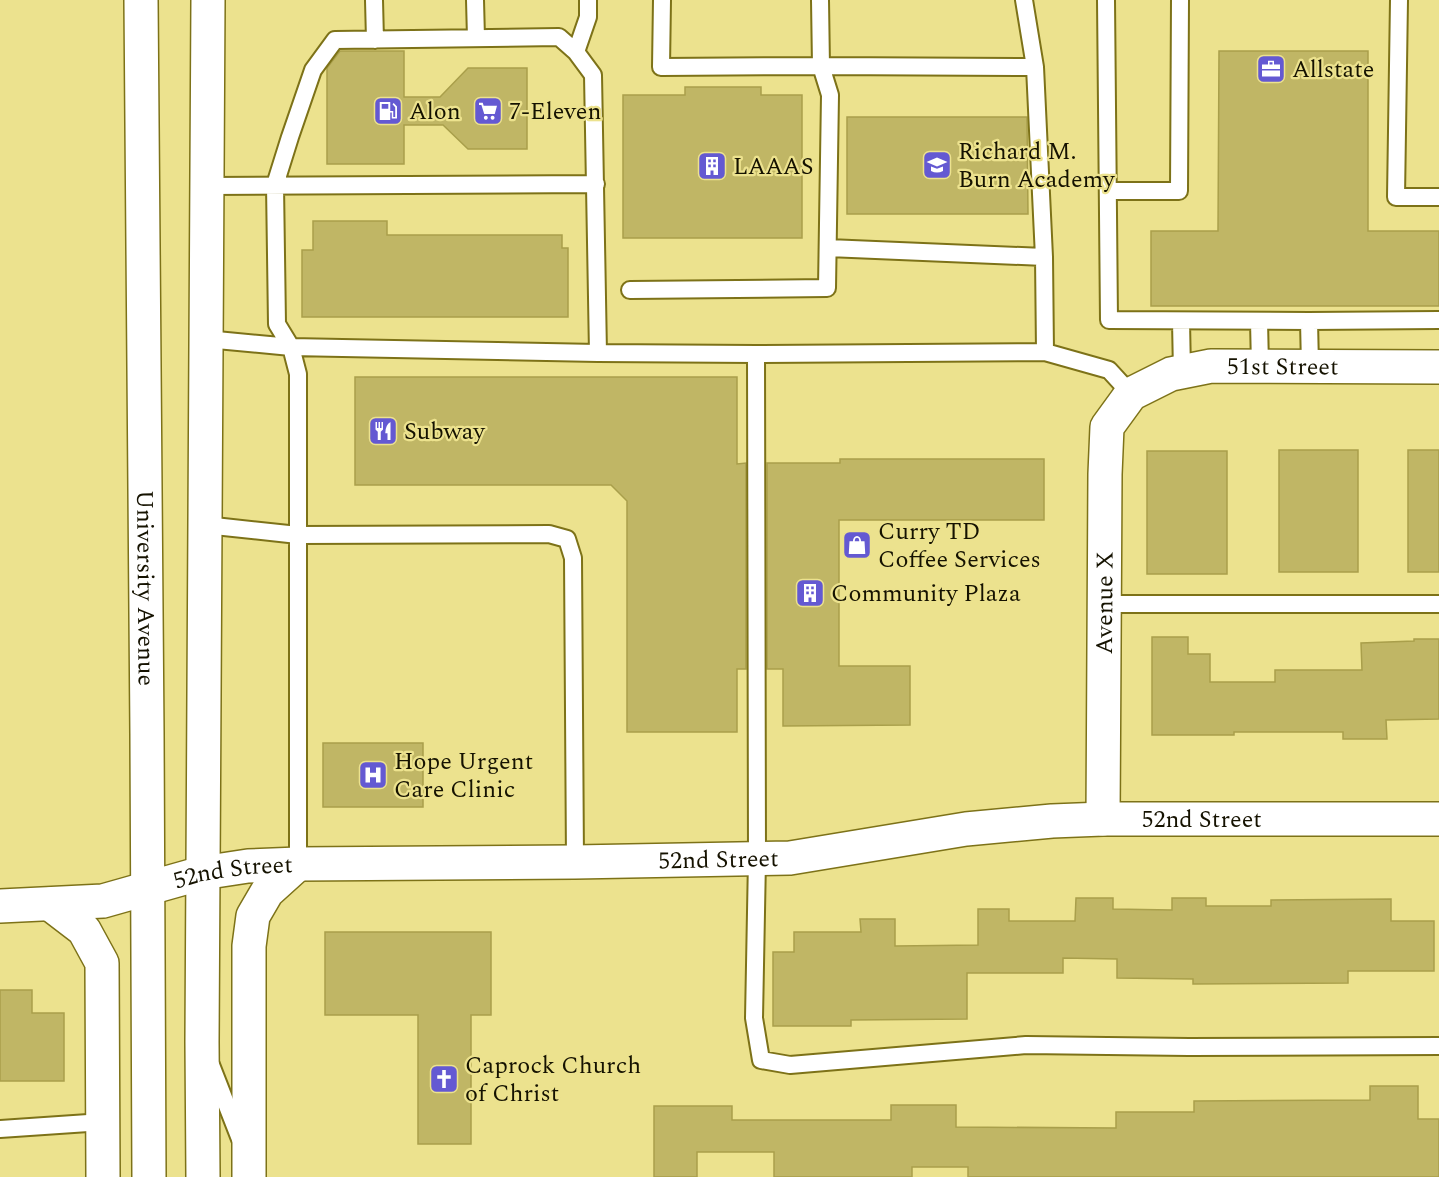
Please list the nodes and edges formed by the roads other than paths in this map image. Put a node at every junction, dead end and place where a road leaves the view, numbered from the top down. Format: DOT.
graph roads {
  1 [pos="141,0"];
  2 [pos="208,0"];
  3 [pos="374,0"];
  4 [pos="475,0"];
  5 [pos="588,0"];
  6 [pos="662,0"];
  7 [pos="820,0"];
  8 [pos="1024,0"];
  9 [pos="1106,0"];
  10 [pos="1180,0"];
  11 [pos="1399,0"];
  12 [pos="476,38"];
  13 [pos="375,40"];
  14 [pos="576,51"];
  15 [pos="821,66"];
  16 [pos="1035,67"];
  17 [pos="596,184"];
  18 [pos="275,185"];
  19 [pos="207,186"];
  20 [pos="1108,191"];
  21 [pos="1439,197"];
  22 [pos="828,248"];
  23 [pos="1044,257"];
  24 [pos="630,290"];
  25 [pos="1439,320"];
  26 [pos="1181,321"];
  27 [pos="1259,321"];
  28 [pos="1309,321"];
  29 [pos="206,339"];
  30 [pos="291,347"];
  31 [pos="1045,352"];
  32 [pos="598,353"];
  33 [pos="756,354"];
  34 [pos="1260,366"];
  35 [pos="1310,366"];
  36 [pos="1439,367"];
  37 [pos="1182,372"];
  38 [pos="1131,393"];
  39 [pos="205,525"];
  40 [pos="298,535"];
  41 [pos="1104,604"];
  42 [pos="1439,604"];
  43 [pos="1103,819"];
  44 [pos="1439,819"];
  45 [pos="757,859"];
  46 [pos="575,862"];
  47 [pos="298,864"];
  48 [pos="202,873"];
  49 [pos="148,888"];
  50 [pos="50,904"];
  51 [pos="0,906"];
  52 [pos="202,1042"];
  53 [pos="1439,1046"];
  54 [pos="103,1122"];
  55 [pos="0,1129"];
  56 [pos="249,1170"];
  57 [pos="103,1177"];
  58 [pos="149,1177"];
  59 [pos="203,1177"];
  1 -- 49 [label="street, University Avenue"];
  2 -- 19 [label="street"];
  3 -- 13 [label="lane"];
  4 -- 12 [label="lane"];
  5 -- 14 [label="lane"];
  6 -- 15 [label="lane"];
  7 -- 15 [label="lane"];
  8 -- 16 [label="lane"];
  9 -- 20 [label="lane"];
  10 -- 20 [label="lane"];
  11 -- 21 [label="lane"];
  12 -- 13 [label="lane"];
  12 -- 14 [label="lane"];
  13 -- 18 [label="lane"];
  14 -- 17 [label="lane"];
  15 -- 16 [label="lane"];
  15 -- 22 [label="lane"];
  16 -- 23 [label="lane"];
  17 -- 18 [label="lane"];
  17 -- 32 [label="lane"];
  18 -- 19 [label="lane"];
  18 -- 30 [label="lane"];
  19 -- 29 [label="street"];
  20 -- 26 [label="lane"];
  22 -- 23 [label="lane"];
  22 -- 24 [label="lane"];
  23 -- 31 [label="lane"];
  25 -- 28 [label="lane"];
  26 -- 27 [label="lane"];
  26 -- 37 [label="lane"];
  27 -- 28 [label="lane"];
  27 -- 34 [label="lane"];
  28 -- 35 [label="lane"];
  29 -- 30 [label="lane"];
  29 -- 39 [label="street"];
  30 -- 32 [label="lane"];
  30 -- 40 [label="lane"];
  31 -- 33 [label="lane"];
  31 -- 38 [label="lane"];
  32 -- 33 [label="lane"];
  33 -- 45 [label="lane"];
  34 -- 35 [label="street, 51st Street"];
  34 -- 37 [label="street, 51st Street"];
  35 -- 36 [label="street, 51st Street"];
  37 -- 38 [label="street, 51st Street"];
  38 -- 41 [label="street, Avenue X"];
  39 -- 40 [label="lane"];
  39 -- 48 [label="street"];
  40 -- 46 [label="lane"];
  40 -- 47 [label="lane"];
  41 -- 42 [label="lane"];
  41 -- 43 [label="street, Avenue X"];
  43 -- 44 [label="street, 52nd Street"];
  43 -- 45 [label="street, 52nd Street"];
  45 -- 46 [label="street, 52nd Street"];
  45 -- 53 [label="lane"];
  46 -- 47 [label="street, 52nd Street"];
  47 -- 48 [label="street, 52nd Street"];
  47 -- 56 [label="street"];
  48 -- 49 [label="street, 52nd Street"];
  48 -- 52 [label="street"];
  49 -- 50 [label="street, 52nd Street"];
  49 -- 58 [label="street, University Avenue"];
  50 -- 51 [label="street, 52nd Street"];
  50 -- 54 [label="street"];
  52 -- 56 [label="lane"];
  52 -- 59 [label="street"];
  54 -- 55 [label="lane"];
  54 -- 57 [label="street"];
}
